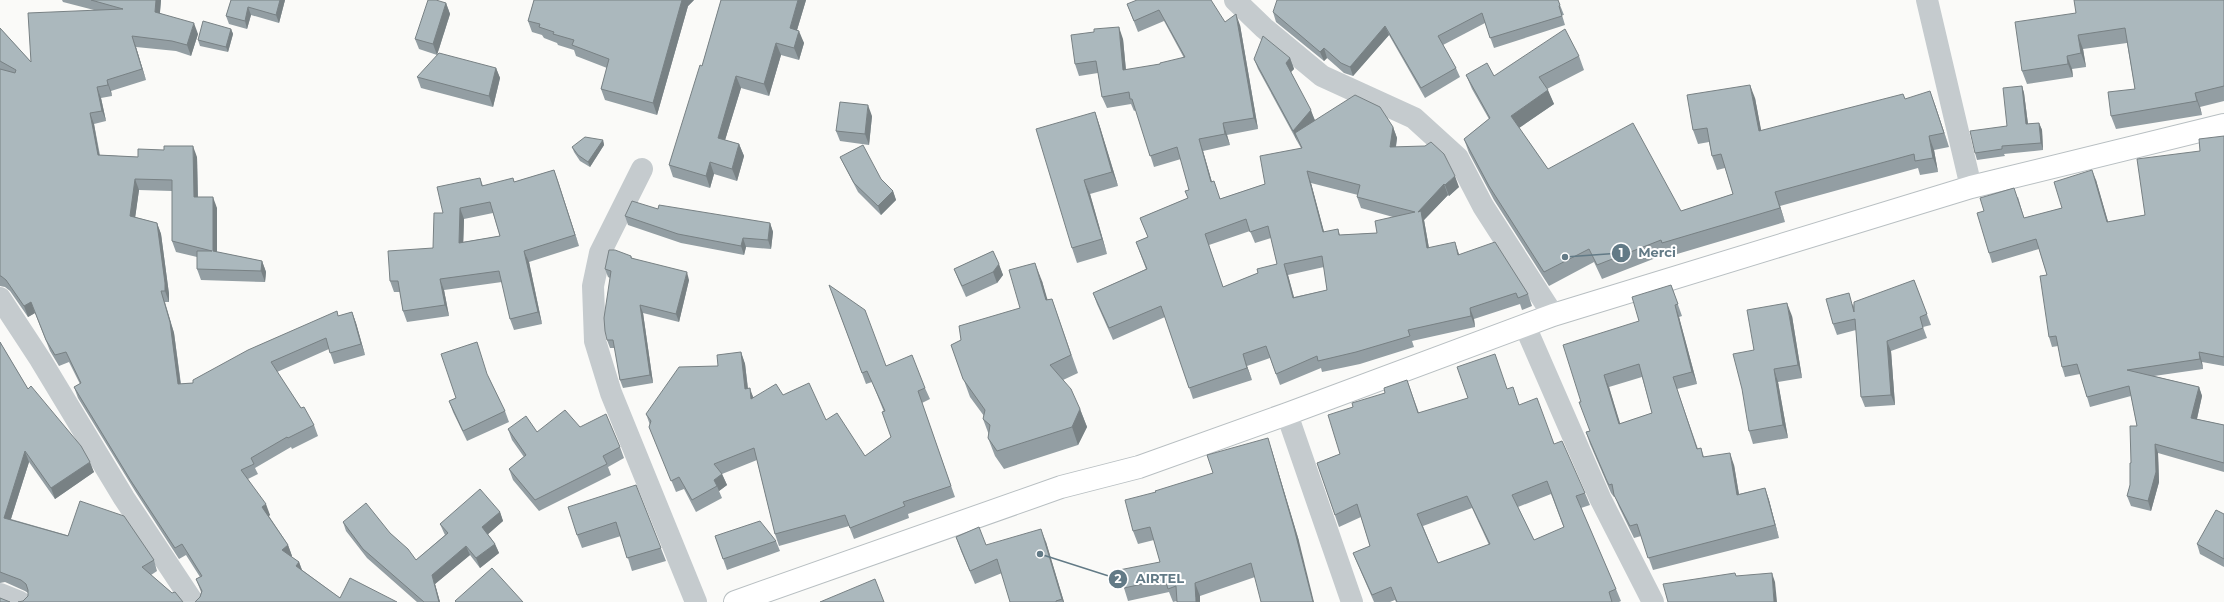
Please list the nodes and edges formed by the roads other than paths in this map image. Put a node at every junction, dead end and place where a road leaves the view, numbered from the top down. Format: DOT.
graph roads {
  1 [pos="1235,0"];
  2 [pos="1927,0"];
  3 [pos="2224,126"];
  4 [pos="642,169"];
  5 [pos="1971,187"];
  6 [pos="0,298"];
  7 [pos="1553,315"];
  8 [pos="1525,326"];
  9 [pos="1287,414"];
  10 [pos="0,594"];
  11 [pos="20,602"];
  12 [pos="193,602"];
  13 [pos="696,602"];
  14 [pos="736,602"];
  15 [pos="1352,602"];
  16 [pos="1653,602"];
  1 -- 7 [label="street"];
  2 -- 5 [label="street"];
  3 -- 5 [label="main road"];
  4 -- 13 [label="street"];
  5 -- 7 [label="main road"];
  6 -- 12 [label="street"];
  7 -- 8 [label="main road"];
  8 -- 9 [label="main road"];
  8 -- 16 [label="street"];
  9 -- 14 [label="main road"];
  9 -- 15 [label="street"];
  10 -- 11 [label="street"];
}
